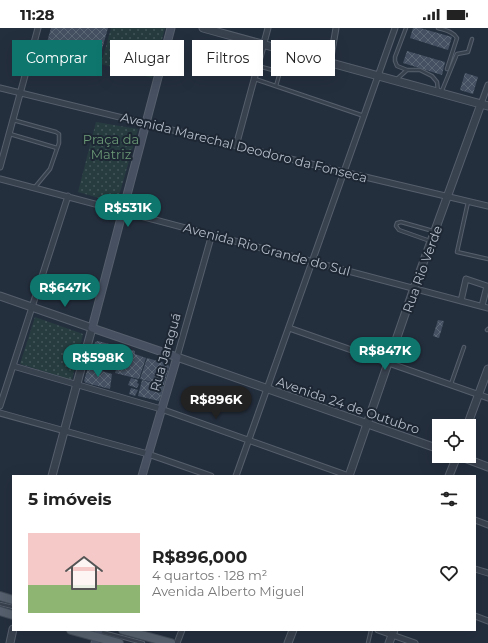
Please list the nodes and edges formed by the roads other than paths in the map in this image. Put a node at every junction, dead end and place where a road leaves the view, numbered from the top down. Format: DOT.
graph roads {
  1 [pos="38,28"];
  2 [pos="171,28"];
  3 [pos="203,28"];
  4 [pos="268,28"];
  5 [pos="336,28"];
  6 [pos="395,28"];
  7 [pos="406,28"];
  8 [pos="438,28"];
  9 [pos="472,39"];
  10 [pos="334,40"];
  11 [pos="264,44"];
  12 [pos="271,46"];
  13 [pos="263,48"];
  14 [pos="335,63"];
  15 [pos="447,69"];
  16 [pos="407,70"];
  17 [pos="255,76"];
  18 [pos="279,76"];
  19 [pos="378,76"];
  20 [pos="254,79"];
  21 [pos="396,81"];
  22 [pos="488,85"];
  23 [pos="276,86"];
  24 [pos="0,88"];
  25 [pos="20,93"];
  26 [pos="440,93"];
  27 [pos="485,105"];
  28 [pos="364,116"];
  29 [pos="13,120"];
  30 [pos="146,123"];
  31 [pos="9,134"];
  32 [pos="236,146"];
  33 [pos="57,148"];
  34 [pos="0,167"];
  35 [pos="344,172"];
  36 [pos="0,179"];
  37 [pos="35,188"];
  38 [pos="68,196"];
  39 [pos="448,196"];
  40 [pos="468,201"];
  41 [pos="488,206"];
  42 [pos="123,211"];
  43 [pos="435,232"];
  44 [pos="212,234"];
  45 [pos="431,242"];
  46 [pos="488,259"];
  47 [pos="312,261"];
  48 [pos="414,288"];
  49 [pos="0,296"];
  50 [pos="461,301"];
  51 [pos="32,307"];
  52 [pos="485,307"];
  53 [pos="92,328"];
  54 [pos="288,328"];
  55 [pos="464,347"];
  56 [pos="177,357"];
  57 [pos="388,363"];
  58 [pos="13,366"];
  59 [pos="488,369"];
  60 [pos="451,384"];
  61 [pos="77,385"];
  62 [pos="267,389"];
  63 [pos="478,394"];
  64 [pos="488,398"];
  65 [pos="0,406"];
  66 [pos="161,409"];
  67 [pos="0,413"];
  68 [pos="469,419"];
  69 [pos="368,425"];
  70 [pos="64,431"];
  71 [pos="249,440"];
  72 [pos="432,447"];
  73 [pos="148,454"];
  74 [pos="476,462"];
  75 [pos="455,463"];
  76 [pos="488,466"];
  77 [pos="52,475"];
  78 [pos="142,475"];
  79 [pos="208,475"];
  80 [pos="236,475"];
  81 [pos="346,475"];
  82 [pos="349,475"];
  83 [pos="449,475"];
  84 [pos="476,520"];
  85 [pos="488,525"];
  86 [pos="476,569"];
  87 [pos="488,573"];
  88 [pos="0,596"];
  89 [pos="12,600"];
  90 [pos="0,604"];
  91 [pos="12,607"];
  92 [pos="0,611"];
  93 [pos="12,615"];
  94 [pos="476,616"];
  95 [pos="488,621"];
  96 [pos="13,631"];
  97 [pos="79,631"];
  98 [pos="127,631"];
  99 [pos="182,631"];
  100 [pos="293,631"];
  101 [pos="371,631"];
  102 [pos="393,632"];
  103 [pos="96,633"];
  104 [pos="10,643"];
  105 [pos="119,643"];
  106 [pos="142,643"];
  107 [pos="171,643"];
  108 [pos="177,643"];
  109 [pos="288,643"];
  110 [pos="368,643"];
  111 [pos="389,643"];
  112 [pos="415,643"];
  1 -- 25 [label="street"];
  2 -- 30 [label="main road"];
  3 -- 11 [label="street"];
  4 -- 11 [label="street"];
  5 -- 10 [label="street"];
  6 -- 19 [label="street"];
  7 -- 16 [label="lane"];
  8 -- 15 [label="lane"];
  9 -- 26 [label="lane"];
  11 -- 12 [label="street"];
  11 -- 13 [label="street"];
  14 -- 19 [label="street"];
  16 -- 21 [label="lane"];
  16 -- 26 [label="lane"];
  17 -- 20 [label="street"];
  18 -- 23 [label="lane"];
  19 -- 21 [label="street"];
  19 -- 28 [label="street"];
  20 -- 23 [label="lane"];
  20 -- 32 [label="street"];
  21 -- 26 [label="street"];
  22 -- 27 [label="street, Rua Rio Verde"];
  23 -- 28 [label="lane"];
  24 -- 25 [label="street, Avenida Marechal Deodoro da Fonseca"];
  25 -- 29 [label="street"];
  25 -- 30 [label="street, Avenida Marechal Deodoro da Fonseca"];
  26 -- 27 [label="street"];
  27 -- 39 [label="street, Rua Rio Verde"];
  28 -- 35 [label="street"];
  29 -- 31 [label="street"];
  29 -- 33 [label="lane"];
  30 -- 32 [label="street, Avenida Marechal Deodoro da Fonseca"];
  30 -- 42 [label="main road"];
  31 -- 33 [label="lane"];
  31 -- 34 [label="street"];
  32 -- 35 [label="street, Avenida Marechal Deodoro da Fonseca"];
  33 -- 37 [label="lane"];
  35 -- 39 [label="street, Avenida Marechal Deodoro da Fonseca"];
  35 -- 47 [label="street"];
  36 -- 37 [label="street, Avenida Rio Grande do Sul"];
  37 -- 38 [label="street, Avenida Rio Grande do Sul"];
  38 -- 42 [label="street, Avenida Rio Grande do Sul"];
  38 -- 51 [label="street"];
  39 -- 40 [label="street, Avenida Marechal Deodoro da Fonseca"];
  39 -- 43 [label="street, Rua Rio Verde"];
  40 -- 41 [label="street, Avenida Marechal Deodoro da Fonseca"];
  40 -- 46 [label="lane"];
  42 -- 44 [label="street, Avenida Rio Grande do Sul"];
  42 -- 53 [label="main road"];
  43 -- 45 [label="street, Rua Rio Verde"];
  43 -- 45 [label="lane"];
  44 -- 47 [label="street, Avenida Rio Grande do Sul"];
  44 -- 56 [label="street, Rua Jaraguá"];
  45 -- 48 [label="street, Rua Rio Verde"];
  47 -- 48 [label="street, Avenida Rio Grande do Sul"];
  47 -- 54 [label="street"];
  48 -- 50 [label="street, Avenida Rio Grande do Sul"];
  48 -- 57 [label="street, Rua Rio Verde"];
  49 -- 51 [label="street, Avenida 24 de Outubro"];
  50 -- 52 [label="street, Avenida Rio Grande do Sul"];
  50 -- 52 [label="street"];
  51 -- 53 [label="street, Avenida 24 de Outubro"];
  51 -- 58 [label="street"];
  53 -- 56 [label="main road, Avenida 24 de Outubro"];
  53 -- 61 [label="street"];
  54 -- 57 [label="street"];
  54 -- 62 [label="street"];
  55 -- 60 [label="lane"];
  56 -- 62 [label="street, Avenida 24 de Outubro"];
  56 -- 66 [label="main road, Rua Jaraguá"];
  57 -- 60 [label="street"];
  57 -- 69 [label="street, Rua Rio Verde"];
  58 -- 61 [label="street"];
  58 -- 65 [label="street"];
  59 -- 63 [label="street"];
  60 -- 63 [label="street"];
  61 -- 66 [label="street"];
  61 -- 70 [label="street"];
  62 -- 69 [label="street, Avenida 24 de Outubro"];
  62 -- 71 [label="street"];
  63 -- 64 [label="street"];
  63 -- 68 [label="street"];
  66 -- 71 [label="street"];
  66 -- 73 [label="main road, Rua Jaraguá"];
  67 -- 70 [label="street"];
  69 -- 72 [label="street, Avenida 24 de Outubro"];
  69 -- 82 [label="street, Rua Rio Verde"];
  70 -- 73 [label="street"];
  70 -- 77 [label="street"];
  71 -- 80 [label="street"];
  71 -- 81 [label="street"];
  73 -- 78 [label="main road, Rua Jaraguá"];
  73 -- 79 [label="street"];
  74 -- 76 [label="street"];
  75 -- 83 [label="street"];
  84 -- 85 [label="street"];
  86 -- 87 [label="street"];
  88 -- 89 [label="main road"];
  90 -- 91 [label="lane"];
  92 -- 93 [label="main road"];
  94 -- 95 [label="street"];
  96 -- 104 [label="street"];
  97 -- 103 [label="main road"];
  98 -- 107 [label="main road"];
  99 -- 108 [label="street"];
  100 -- 109 [label="street"];
  101 -- 110 [label="lane"];
  102 -- 111 [label="street"];
  102 -- 112 [label="street"];
  103 -- 105 [label="main road"];
  103 -- 106 [label="lane"];
}
